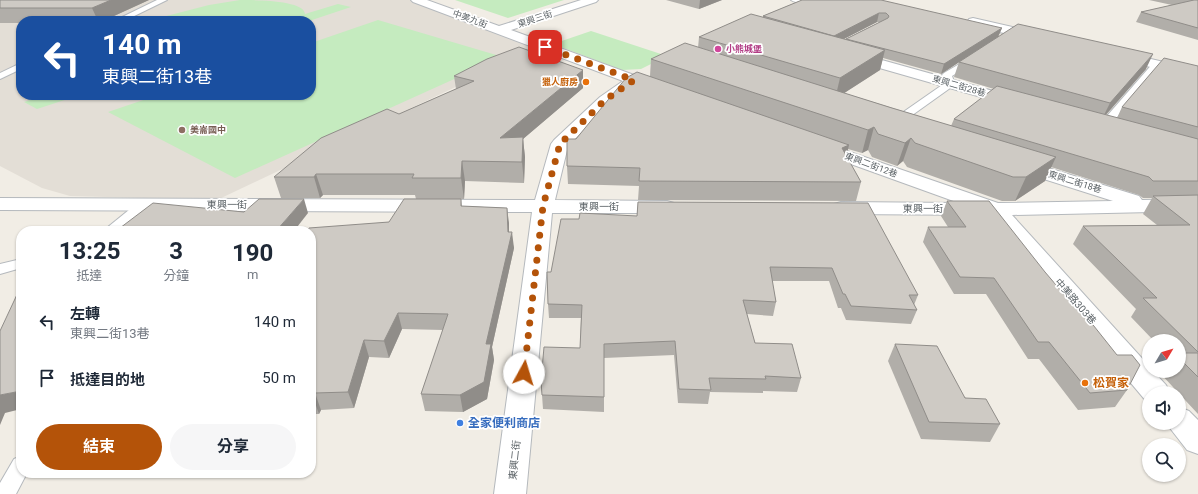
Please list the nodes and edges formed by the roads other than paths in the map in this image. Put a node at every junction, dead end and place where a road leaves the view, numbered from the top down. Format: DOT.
graph roads {
  1 [pos="163,0"];
  2 [pos="417,0"];
  3 [pos="592,0"];
  4 [pos="803,0"];
  5 [pos="778,12"];
  6 [pos="129,16"];
  7 [pos="962,20"];
  8 [pos="500,30"];
  9 [pos="1016,32"];
  10 [pos="1003,40"];
  11 [pos="1053,40"];
  12 [pos="839,52"];
  13 [pos="1112,54"];
  14 [pos="978,56"];
  15 [pos="1156,64"];
  16 [pos="16,68"];
  17 [pos="654,70"];
  18 [pos="1198,74"];
  19 [pos="0,76"];
  20 [pos="634,80"];
  21 [pos="950,84"];
  22 [pos="672,94"];
  23 [pos="1027,105"];
  24 [pos="1088,122"];
  25 [pos="892,125"];
  26 [pos="1111,128"];
  27 [pos="800,139"];
  28 [pos="1005,160"];
  29 [pos="0,204"];
  30 [pos="145,204"];
  31 [pos="1148,205"];
  32 [pos="1198,205"];
  33 [pos="543,206"];
  34 [pos="686,207"];
  35 [pos="821,208"];
  36 [pos="996,209"];
  37 [pos="116,226"];
  38 [pos="16,264"];
  39 [pos="0,269"];
  40 [pos="1150,386"];
  41 [pos="1186,427"];
  42 [pos="1198,441"];
  43 [pos="16,474"];
  44 [pos="5,494"];
  45 [pos="510,494"];
  1 -- 6 [label="lane"];
  2 -- 8 [label="street, 中美九街"];
  3 -- 8 [label="street, 東興三街"];
  4 -- 5 [label="street"];
  7 -- 9 [label="street"];
  8 -- 20 [label="street, 中美九街"];
  9 -- 10 [label="lane"];
  9 -- 11 [label="street"];
  12 -- 21 [label="street, 東興二街28巷"];
  13 -- 15 [label="street"];
  14 -- 21 [label="lane"];
  15 -- 18 [label="street"];
  15 -- 26 [label="lane"];
  16 -- 19 [label="lane"];
  17 -- 20 [label="street, 東興二街"];
  20 -- 22 [label="street"];
  20 -- 33 [label="street, 東興二街"];
  21 -- 23 [label="street, 東興二街28巷"];
  21 -- 25 [label="lane"];
  24 -- 26 [label="street"];
  27 -- 36 [label="street, 東興二街12巷"];
  28 -- 31 [label="street, 東興二街18巷"];
  29 -- 30 [label="street, 東興一街"];
  30 -- 33 [label="street, 東興一街"];
  30 -- 37 [label="lane"];
  31 -- 32 [label="street, 東興一街"];
  31 -- 36 [label="street, 東興一街"];
  33 -- 34 [label="street, 東興一街"];
  33 -- 45 [label="street, 東興二街"];
  35 -- 36 [label="street, 東興一街"];
  36 -- 40 [label="street, 中美路303巷"];
  38 -- 39 [label="lane"];
  41 -- 42 [label="street"];
  43 -- 44 [label="lane"];
}
